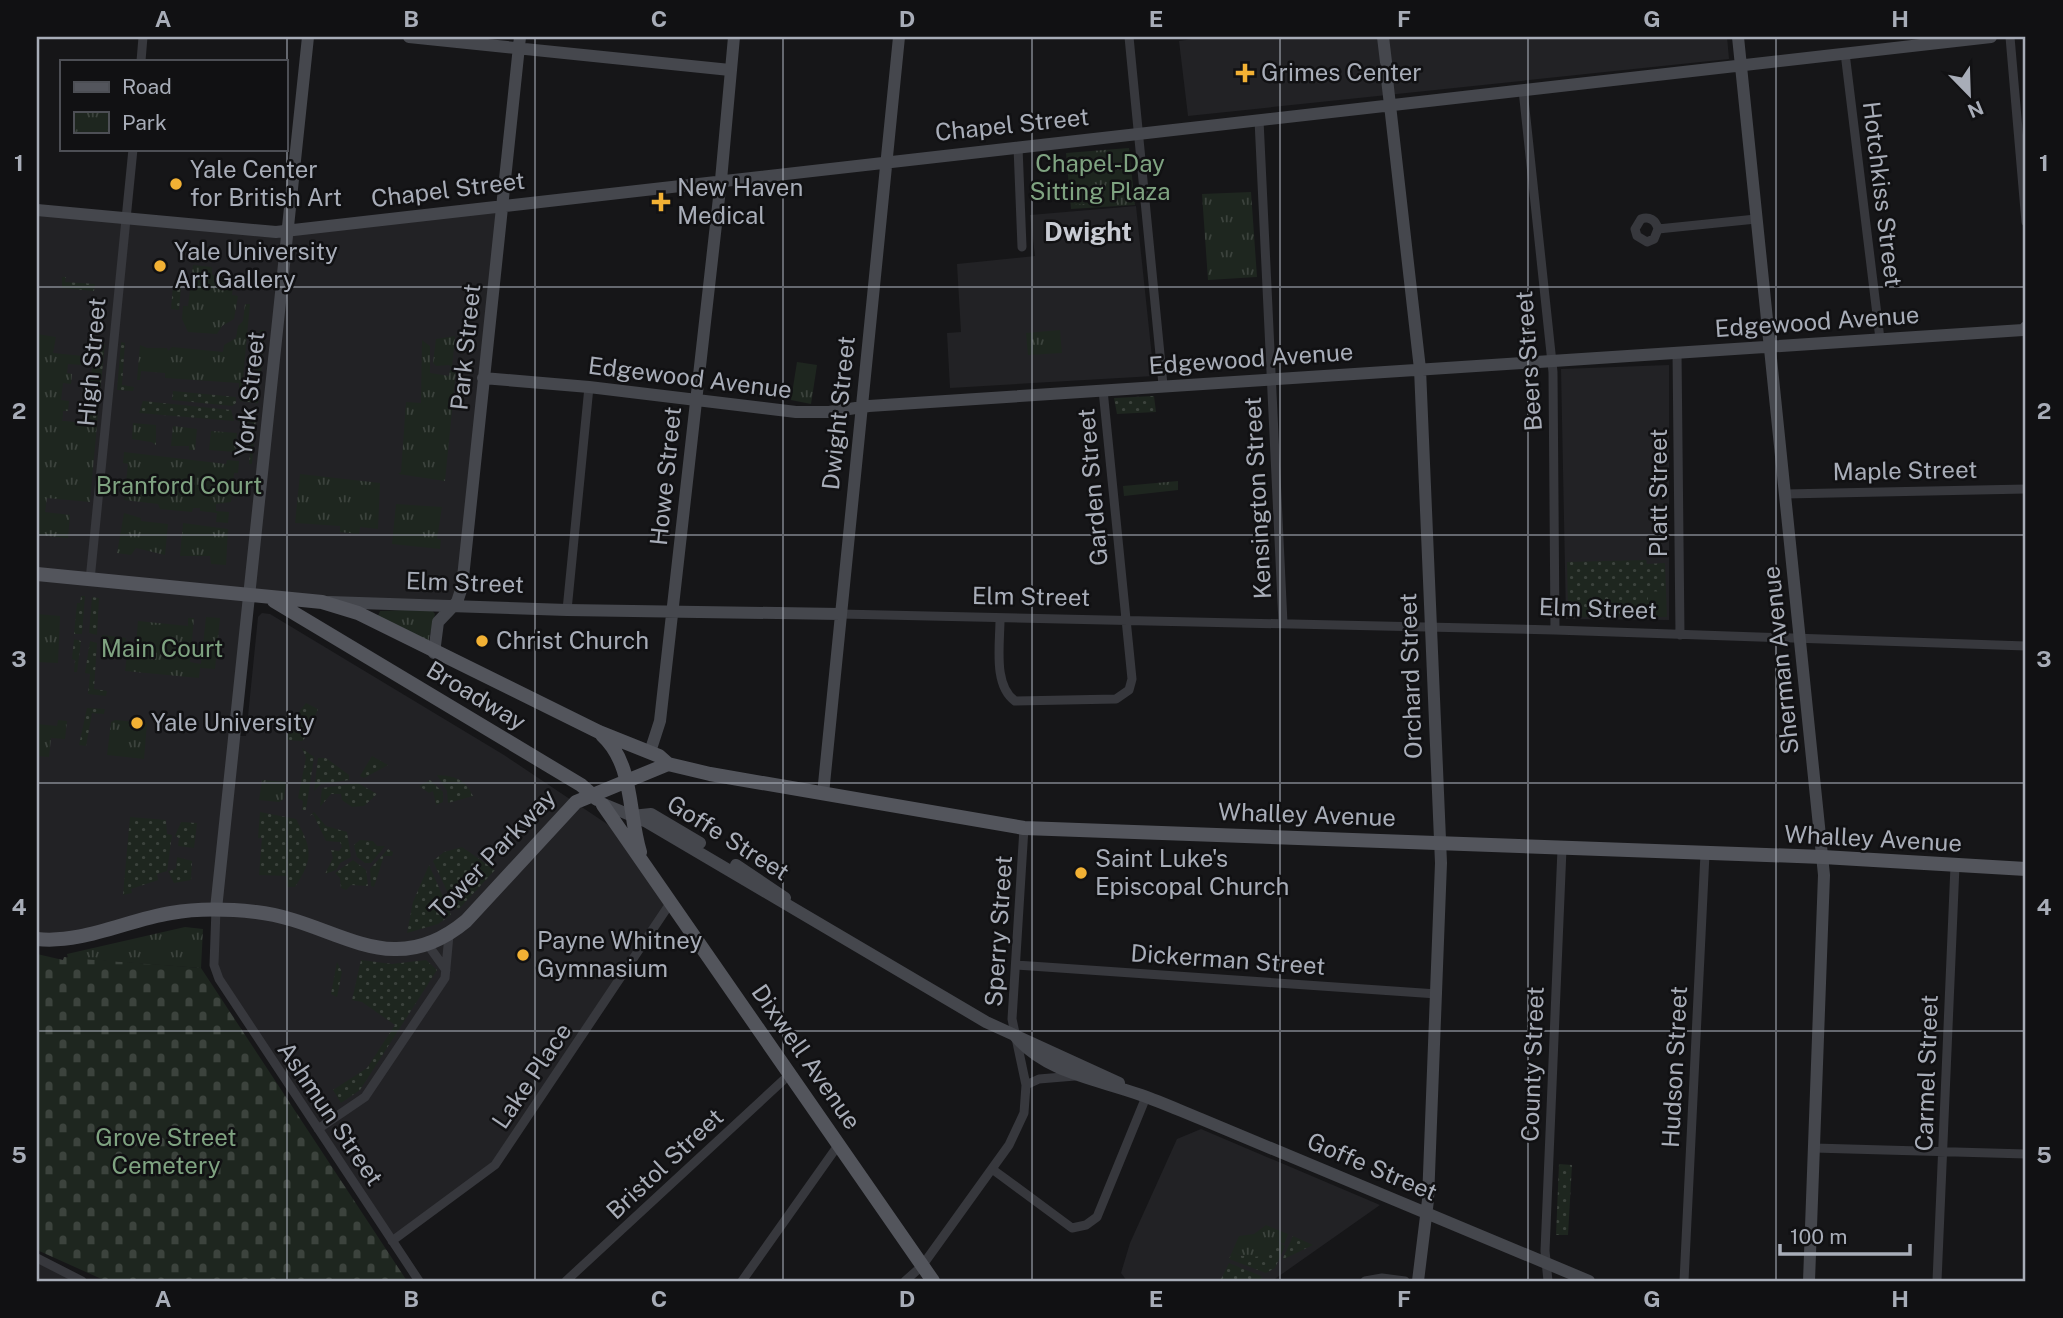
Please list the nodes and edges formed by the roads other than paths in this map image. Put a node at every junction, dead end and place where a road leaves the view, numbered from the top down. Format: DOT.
graph roads {
  1 [pos="144,37"];
  2 [pos="308,37"];
  3 [pos="408,37"];
  4 [pos="734,37"];
  5 [pos="899,37"];
  6 [pos="1129,37"];
  7 [pos="1383,37"];
  8 [pos="1738,37"];
  9 [pos="1888,37"];
  10 [pos="1991,37"];
  11 [pos="2010,37"];
  12 [pos="519,42"];
  13 [pos="1873,49"];
  14 [pos="1845,53"];
  15 [pos="141,60"];
  16 [pos="1741,66"];
  17 [pos="730,70"];
  18 [pos="1523,90"];
  19 [pos="1390,104"];
  20 [pos="1259,120"];
  21 [pos="1139,132"];
  22 [pos="1018,147"];
  23 [pos="132,150"];
  24 [pos="886,160"];
  25 [pos="721,180"];
  26 [pos="502,205"];
  27 [pos="37,210"];
  28 [pos="125,217"];
  29 [pos="1756,219"];
  30 [pos="2026,222"];
  31 [pos="1658,229"];
  32 [pos="286,230"];
  33 [pos="1022,247"];
  34 [pos="2025,330"];
  35 [pos="1880,339"];
  36 [pos="1770,346"];
  37 [pos="1677,352"];
  38 [pos="1552,360"];
  39 [pos="1420,369"];
  40 [pos="483,378"];
  41 [pos="1271,378"];
  42 [pos="1163,385"];
  43 [pos="589,387"];
  44 [pos="1103,390"];
  45 [pos="695,400"];
  46 [pos="861,407"];
  47 [pos="2026,489"];
  48 [pos="1785,494"];
  49 [pos="37,574"];
  50 [pos="90,580"];
  51 [pos="250,597"];
  52 [pos="270,599"];
  53 [pos="322,602"];
  54 [pos="338,606"];
  55 [pos="453,606"];
  56 [pos="567,610"];
  57 [pos="672,612"];
  58 [pos="840,614"];
  59 [pos="1000,619"];
  60 [pos="1126,622"];
  61 [pos="1283,623"];
  62 [pos="1430,628"];
  63 [pos="321,630"];
  64 [pos="1555,630"];
  65 [pos="1680,635"];
  66 [pos="1800,638"];
  67 [pos="2026,646"];
  68 [pos="434,653"];
  69 [pos="598,732"];
  70 [pos="650,751"];
  71 [pos="668,764"];
  72 [pos="625,780"];
  73 [pos="823,794"];
  74 [pos="598,800"];
  75 [pos="632,816"];
  76 [pos="1024,828"];
  77 [pos="1438,844"];
  78 [pos="1562,849"];
  79 [pos="1705,854"];
  80 [pos="1823,858"];
  81 [pos="642,859"];
  82 [pos="1955,866"];
  83 [pos="2026,869"];
  84 [pos="671,902"];
  85 [pos="216,909"];
  86 [pos="449,935"];
  87 [pos="37,939"];
  88 [pos="428,945"];
  89 [pos="214,965"];
  90 [pos="1016,965"];
  91 [pos="447,971"];
  92 [pos="1437,993"];
  93 [pos="1015,1036"];
  94 [pos="790,1074"];
  95 [pos="1077,1076"];
  96 [pos="1026,1085"];
  97 [pos="1142,1095"];
  98 [pos="318,1129"];
  99 [pos="839,1144"];
  100 [pos="1814,1148"];
  101 [pos="1943,1153"];
  102 [pos="2026,1154"];
  103 [pos="992,1169"];
  104 [pos="1427,1213"];
  105 [pos="392,1241"];
  106 [pos="37,1258"];
  107 [pos="1546,1263"];
  108 [pos="922,1266"];
  109 [pos="82,1281"];
  110 [pos="419,1281"];
  111 [pos="566,1281"];
  112 [pos="742,1281"];
  113 [pos="905,1281"];
  114 [pos="933,1281"];
  115 [pos="1365,1281"];
  116 [pos="1405,1281"];
  117 [pos="1418,1281"];
  118 [pos="1548,1281"];
  119 [pos="1589,1281"];
  120 [pos="1684,1281"];
  121 [pos="1809,1281"];
  122 [pos="1937,1281"];
  1 -- 15 [label="street"];
  2 -- 32 [label="main road, York Street"];
  3 -- 12 [label="main road"];
  4 -- 17 [label="main road, Howe Street"];
  5 -- 24 [label="main road, Dwight Street"];
  6 -- 21 [label="street"];
  7 -- 19 [label="main road, Orchard Street"];
  8 -- 16 [label="main road, Sherman Avenue"];
  9 -- 13 [label="main road"];
  10 -- 13 [label="main road, Chapel Street"];
  11 -- 30 [label="street"];
  12 -- 17 [label="main road"];
  12 -- 26 [label="main road, Park Street"];
  13 -- 14 [label="main road, Chapel Street"];
  14 -- 16 [label="main road, Chapel Street"];
  14 -- 35 [label="street, Hotchkiss Street"];
  16 -- 18 [label="main road, Chapel Street"];
  16 -- 29 [label="main road, Sherman Avenue"];
  17 -- 25 [label="main road, Howe Street"];
  18 -- 19 [label="main road, Chapel Street"];
  18 -- 38 [label="street, Beers Street"];
  19 -- 20 [label="main road, Chapel Street"];
  19 -- 39 [label="main road, Orchard Street"];
  20 -- 21 [label="main road, Chapel Street"];
  20 -- 41 [label="street, Kensington Street"];
  21 -- 22 [label="main road, Chapel Street"];
  21 -- 42 [label="street"];
  22 -- 24 [label="main road, Chapel Street"];
  22 -- 33 [label="street"];
  23 -- 28 [label="street, High Street"];
  24 -- 25 [label="main road, Chapel Street"];
  24 -- 46 [label="main road, Dwight Street"];
  25 -- 26 [label="main road, Chapel Street"];
  25 -- 45 [label="main road, Howe Street"];
  26 -- 32 [label="main road, Chapel Street"];
  26 -- 40 [label="main road, Park Street"];
  27 -- 28 [label="main road, Chapel Street"];
  28 -- 32 [label="main road, Chapel Street"];
  28 -- 50 [label="street, High Street"];
  29 -- 31 [label="street"];
  29 -- 36 [label="main road, Sherman Avenue"];
  32 -- 51 [label="main road, York Street"];
  34 -- 35 [label="main road, Edgewood Avenue"];
  35 -- 36 [label="main road, Edgewood Avenue"];
  36 -- 37 [label="main road, Edgewood Avenue"];
  36 -- 48 [label="main road, Sherman Avenue"];
  37 -- 38 [label="main road, Edgewood Avenue"];
  37 -- 65 [label="street, Platt Street"];
  38 -- 39 [label="main road, Edgewood Avenue"];
  38 -- 64 [label="street, Beers Street"];
  39 -- 41 [label="main road, Edgewood Avenue"];
  39 -- 62 [label="main road, Orchard Street"];
  40 -- 43 [label="main road, Edgewood Avenue"];
  40 -- 55 [label="main road, Park Street"];
  41 -- 42 [label="main road, Edgewood Avenue"];
  41 -- 61 [label="street, Kensington Street"];
  42 -- 44 [label="main road, Edgewood Avenue"];
  43 -- 45 [label="main road, Edgewood Avenue"];
  43 -- 56 [label="street"];
  44 -- 46 [label="main road, Edgewood Avenue"];
  44 -- 60 [label="street, Garden Street"];
  45 -- 46 [label="main road, Edgewood Avenue"];
  45 -- 57 [label="main road, Howe Street"];
  46 -- 58 [label="main road, Dwight Street"];
  47 -- 48 [label="street, Maple Street"];
  48 -- 66 [label="main road, Sherman Avenue"];
  49 -- 50 [label="main road, Elm Street"];
  50 -- 51 [label="main road, Elm Street"];
  51 -- 52 [label="main road, Elm Street"];
  51 -- 85 [label="main road, York Street"];
  52 -- 53 [label="main road, Elm Street"];
  52 -- 63 [label="main road, Broadway"];
  53 -- 54 [label="main road, Broadway"];
  53 -- 55 [label="main road, Elm Street"];
  54 -- 63 [label="main road"];
  54 -- 68 [label="main road, Broadway"];
  55 -- 56 [label="main road, Elm Street"];
  55 -- 68 [label="main road, Park Street"];
  56 -- 57 [label="main road, Elm Street"];
  57 -- 58 [label="main road, Elm Street"];
  57 -- 70 [label="main road, Howe Street"];
  58 -- 59 [label="street, Elm Street"];
  58 -- 73 [label="main road, Dwight Street"];
  59 -- 60 [label="street, Elm Street"];
  59 -- 60 [label="street, Garden Street"];
  60 -- 61 [label="street, Elm Street"];
  61 -- 62 [label="street, Elm Street"];
  62 -- 64 [label="street, Elm Street"];
  62 -- 77 [label="main road, Orchard Street"];
  63 -- 74 [label="main road, Broadway"];
  64 -- 65 [label="street, Elm Street"];
  65 -- 66 [label="street, Elm Street"];
  66 -- 67 [label="street, Elm Street"];
  66 -- 80 [label="main road, Sherman Avenue"];
  68 -- 69 [label="main road, Broadway"];
  69 -- 70 [label="main road, Whalley Avenue"];
  69 -- 72 [label="main road, Dixwell Avenue"];
  70 -- 71 [label="main road, Whalley Avenue"];
  71 -- 72 [label="main road, Tower Parkway"];
  71 -- 73 [label="main road, Whalley Avenue"];
  72 -- 74 [label="main road, Tower Parkway"];
  72 -- 75 [label="main road, Dixwell Avenue"];
  73 -- 76 [label="main road, Whalley Avenue"];
  74 -- 75 [label="main road, Goffe Street"];
  74 -- 81 [label="main road, Dixwell Avenue"];
  74 -- 86 [label="main road, Tower Parkway"];
  75 -- 81 [label="main road, Dixwell Avenue"];
  75 -- 93 [label="main road, Goffe Street"];
  76 -- 77 [label="main road, Whalley Avenue"];
  76 -- 90 [label="street, Sperry Street"];
  77 -- 78 [label="main road, Whalley Avenue"];
  77 -- 92 [label="main road, Orchard Street"];
  78 -- 79 [label="main road, Whalley Avenue"];
  78 -- 107 [label="street, County Street"];
  79 -- 80 [label="main road, Whalley Avenue"];
  79 -- 120 [label="street, Hudson Street"];
  80 -- 82 [label="main road, Whalley Avenue"];
  80 -- 100 [label="main road, Sherman Avenue"];
  81 -- 84 [label="main road, Dixwell Avenue"];
  82 -- 83 [label="main road, Whalley Avenue"];
  82 -- 101 [label="street, Carmel Street"];
  84 -- 94 [label="main road, Dixwell Avenue"];
  84 -- 105 [label="street, Lake Place"];
  85 -- 87 [label="main road, Tower Parkway"];
  85 -- 88 [label="main road, Tower Parkway"];
  85 -- 89 [label="street, York Street"];
  86 -- 88 [label="main road, Tower Parkway"];
  86 -- 91 [label="street"];
  88 -- 91 [label="street, Tower Parkway"];
  89 -- 98 [label="street, Ashmun Street"];
  90 -- 92 [label="street, Dickerman Street"];
  90 -- 93 [label="street, Sperry Street"];
  91 -- 98 [label="street"];
  92 -- 104 [label="main road, Orchard Street"];
  93 -- 95 [label="main road, Goffe Street"];
  93 -- 96 [label="street, Sperry Street"];
  93 -- 97 [label="main road, Goffe Street"];
  94 -- 99 [label="main road, Dixwell Avenue"];
  94 -- 111 [label="street, Bristol Street"];
  95 -- 96 [label="street"];
  95 -- 97 [label="main road, Goffe Street"];
  96 -- 103 [label="street"];
  97 -- 103 [label="street"];
  97 -- 104 [label="main road, Goffe Street"];
  98 -- 105 [label="street, Ashmun Street"];
  99 -- 108 [label="main road, Dixwell Avenue"];
  99 -- 112 [label="street"];
  100 -- 101 [label="street"];
  100 -- 121 [label="main road, Sherman Avenue"];
  101 -- 102 [label="street"];
  101 -- 122 [label="street, Carmel Street"];
  103 -- 108 [label="street"];
  104 -- 107 [label="main road, Goffe Street"];
  104 -- 117 [label="main road, Orchard Street"];
  105 -- 110 [label="street, Ashmun Street"];
  106 -- 109 [label="street"];
  107 -- 118 [label="street, County Street"];
  107 -- 119 [label="main road, Goffe Street"];
  108 -- 113 [label="street"];
  108 -- 114 [label="main road, Dixwell Avenue"];
  115 -- 116 [label="street"];
}
